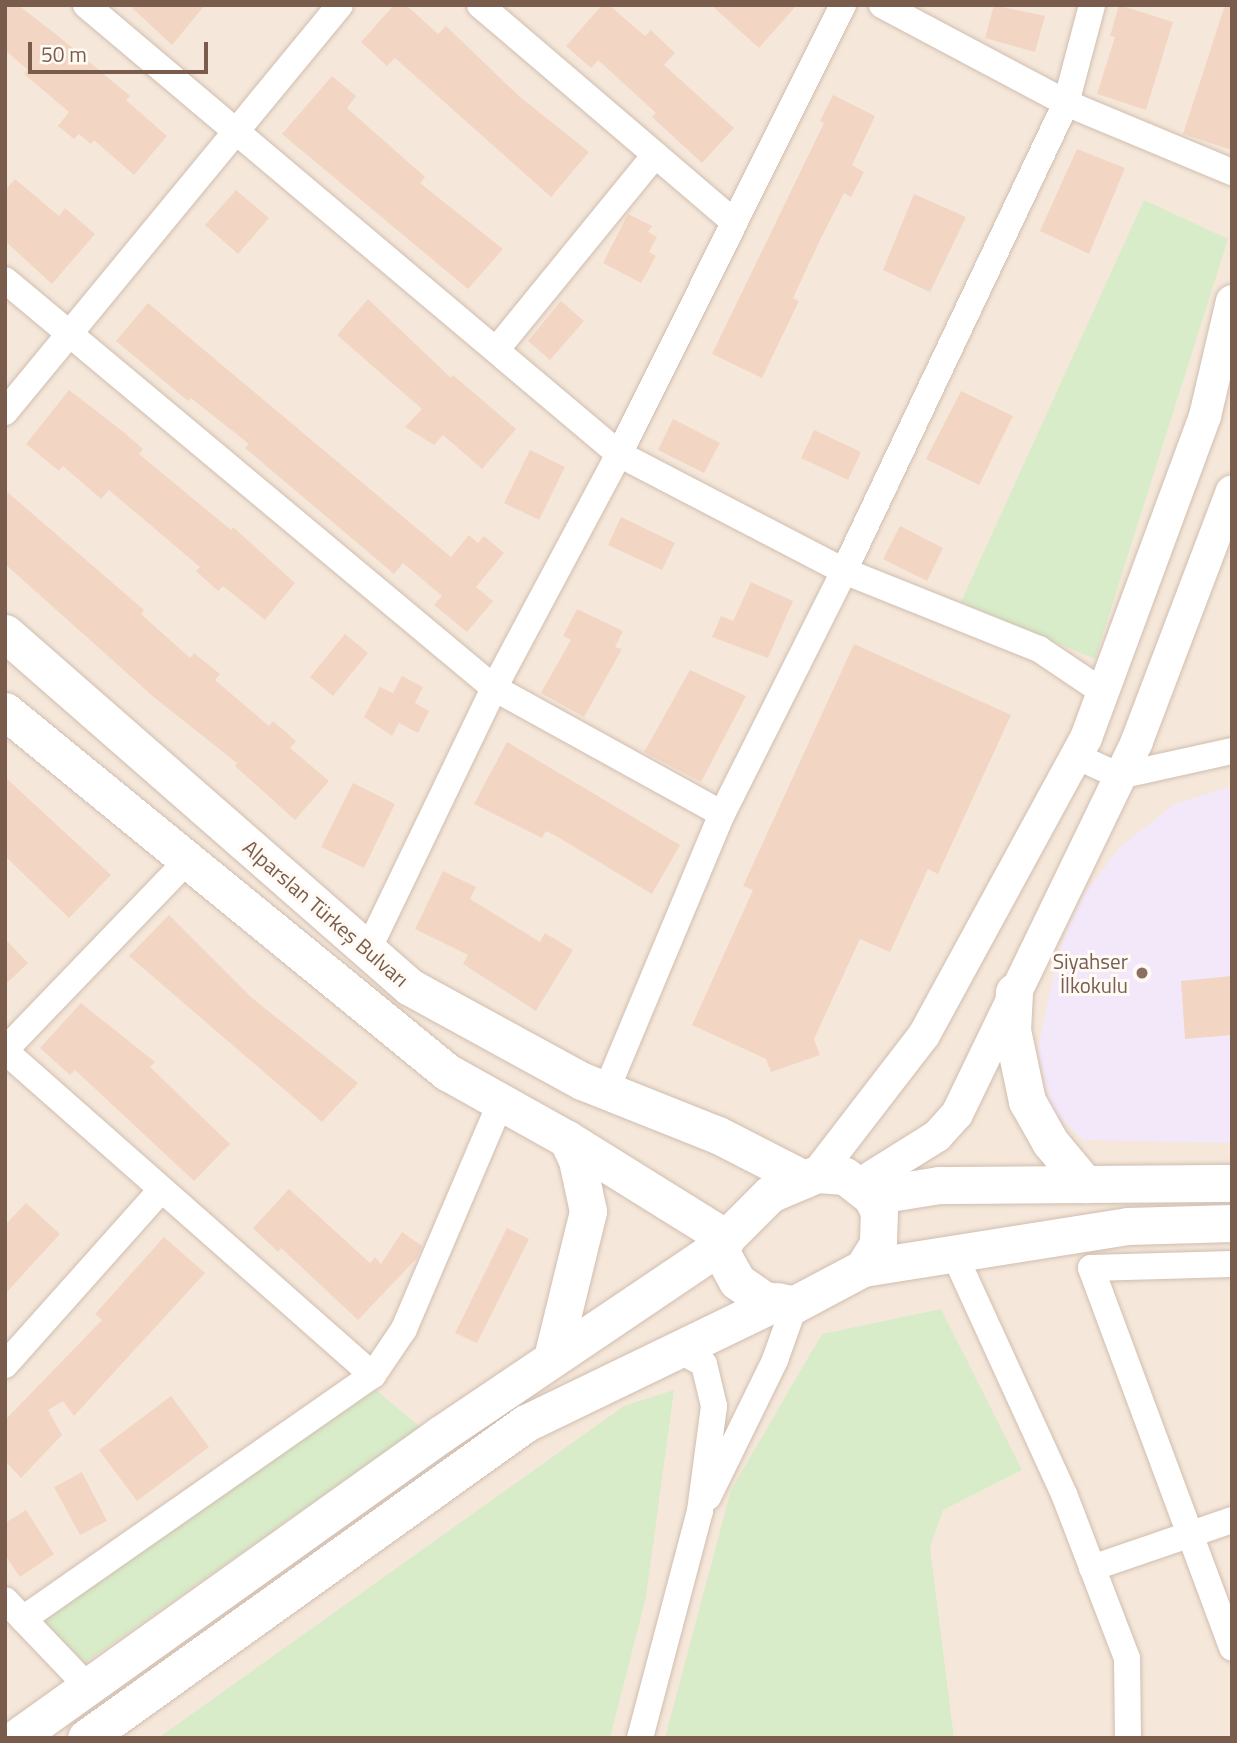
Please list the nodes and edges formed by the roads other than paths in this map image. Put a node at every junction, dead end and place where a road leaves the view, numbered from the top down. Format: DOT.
graph roads {
  1 [pos="86,5"];
  2 [pos="340,5"];
  3 [pos="480,5"];
  4 [pos="843,5"];
  5 [pos="883,5"];
  6 [pos="1092,5"];
  7 [pos="1066,103"];
  8 [pos="238,132"];
  9 [pos="655,155"];
  10 [pos="1232,172"];
  11 [pos="735,223"];
  12 [pos="5,280"];
  13 [pos="1232,301"];
  14 [pos="69,334"];
  15 [pos="496,350"];
  16 [pos="5,412"];
  17 [pos="619,454"];
  18 [pos="1232,491"];
  19 [pos="844,571"];
  20 [pos="5,633"];
  21 [pos="494,688"];
  22 [pos="1103,692"];
  23 [pos="5,711"];
  24 [pos="1232,751"];
  25 [pos="1076,756"];
  26 [pos="1119,776"];
  27 [pos="722,814"];
  28 [pos="188,860"];
  29 [pos="368,950"];
  30 [pos="1014,992"];
  31 [pos="5,1051"];
  32 [pos="606,1091"];
  33 [pos="501,1102"];
  34 [pos="567,1139"];
  35 [pos="810,1177"];
  36 [pos="1232,1183"];
  37 [pos="1085,1184"];
  38 [pos="161,1190"];
  39 [pos="865,1190"];
  40 [pos="1232,1223"];
  41 [pos="725,1241"];
  42 [pos="955,1256"];
  43 [pos="1232,1264"];
  44 [pos="863,1268"];
  45 [pos="787,1303"];
  46 [pos="675,1348"];
  47 [pos="552,1358"];
  48 [pos="5,1365"];
  49 [pos="373,1375"];
  50 [pos="700,1511"];
  51 [pos="1232,1520"];
  52 [pos="1189,1534"];
  53 [pos="1092,1568"];
  54 [pos="14,1610"];
  55 [pos="1232,1647"];
  56 [pos="88,1687"];
  57 [pos="16,1738"];
  58 [pos="86,1738"];
  59 [pos="640,1738"];
  60 [pos="1128,1738"];
  1 -- 8 [label="street"];
  2 -- 8 [label="street"];
  3 -- 9 [label="street"];
  4 -- 11 [label="street"];
  5 -- 7 [label="street"];
  6 -- 7 [label="street"];
  7 -- 10 [label="street"];
  7 -- 19 [label="street"];
  8 -- 14 [label="street"];
  8 -- 15 [label="street"];
  9 -- 11 [label="street"];
  9 -- 15 [label="street"];
  11 -- 17 [label="street"];
  12 -- 14 [label="street"];
  13 -- 22 [label="street"];
  14 -- 16 [label="street"];
  14 -- 21 [label="street"];
  15 -- 17 [label="street"];
  17 -- 19 [label="street"];
  17 -- 21 [label="street"];
  18 -- 26 [label="street"];
  19 -- 22 [label="street"];
  19 -- 27 [label="street"];
  20 -- 29 [label="main road, Alparslan Türkeş Bulvarı"];
  21 -- 27 [label="street"];
  21 -- 29 [label="street"];
  22 -- 25 [label="street"];
  23 -- 28 [label="main road, Alparslan Türkeş Bulvarı"];
  24 -- 26 [label="street"];
  25 -- 26 [label="street"];
  25 -- 35 [label="street"];
  26 -- 30 [label="street"];
  27 -- 32 [label="street"];
  28 -- 31 [label="street"];
  28 -- 33 [label="main road, Alparslan Türkeş Bulvarı"];
  29 -- 32 [label="main road, Alparslan Türkeş Bulvarı"];
  30 -- 37 [label="main road"];
  30 -- 39 [label="street"];
  31 -- 38 [label="street"];
  32 -- 35 [label="main road, Alparslan Türkeş Bulvarı"];
  33 -- 34 [label="main road, Alparslan Türkeş Bulvarı"];
  33 -- 49 [label="street"];
  34 -- 41 [label="main road, Alparslan Türkeş Bulvarı"];
  34 -- 47 [label="main road"];
  35 -- 39 [label="main road"];
  35 -- 41 [label="main road"];
  36 -- 37 [label="main road"];
  37 -- 39 [label="main road"];
  38 -- 48 [label="street"];
  38 -- 49 [label="street"];
  39 -- 44 [label="main road"];
  40 -- 42 [label="main road"];
  41 -- 45 [label="main road"];
  41 -- 47 [label="main road"];
  42 -- 44 [label="main road"];
  42 -- 53 [label="street"];
  43 -- 52 [label="street"];
  44 -- 45 [label="main road"];
  45 -- 46 [label="main road"];
  45 -- 50 [label="street"];
  46 -- 50 [label="street"];
  46 -- 58 [label="main road"];
  47 -- 56 [label="main road"];
  49 -- 54 [label="street"];
  50 -- 59 [label="street"];
  51 -- 52 [label="street"];
  52 -- 53 [label="street"];
  52 -- 55 [label="street"];
  53 -- 60 [label="street"];
  54 -- 56 [label="street"];
  56 -- 57 [label="main road"];
}
